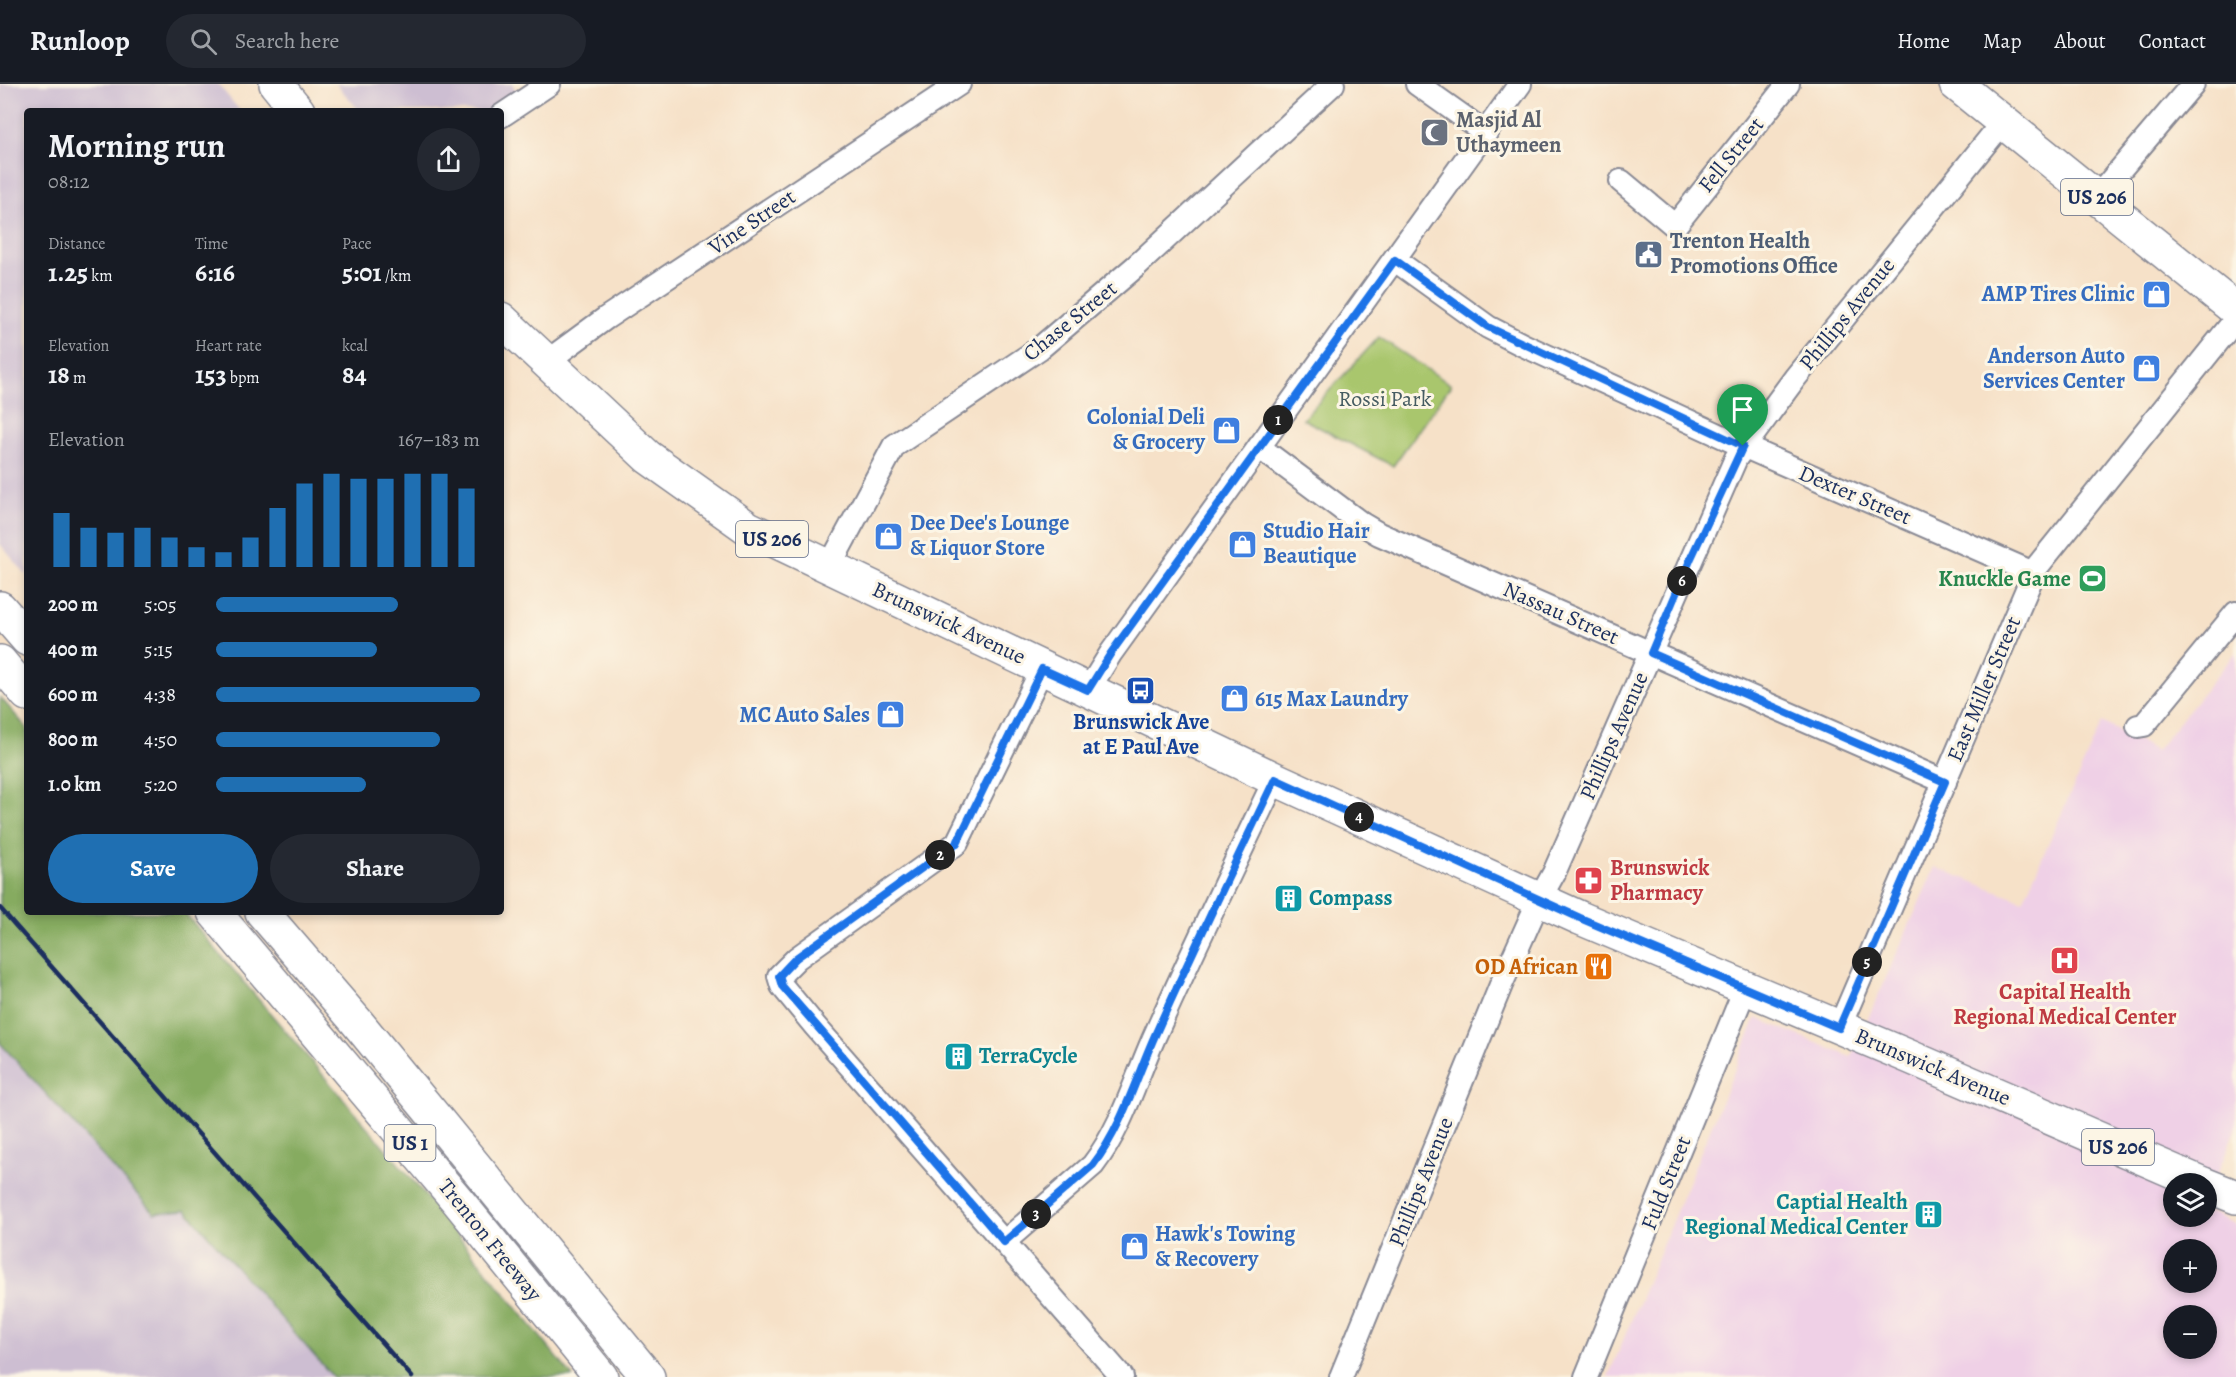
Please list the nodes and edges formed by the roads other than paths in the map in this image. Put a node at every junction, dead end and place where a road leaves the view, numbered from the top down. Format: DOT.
graph roads {
  1 [pos="276,84"];
  2 [pos="549,84"];
  3 [pos="959,84"];
  4 [pos="1333,84"];
  5 [pos="1417,84"];
  6 [pos="1520,84"];
  7 [pos="1788,84"];
  8 [pos="1956,84"];
  9 [pos="2193,84"];
  10 [pos="296,108"];
  11 [pos="504,114"];
  12 [pos="2003,122"];
  13 [pos="1486,133"];
  14 [pos="1621,181"];
  15 [pos="2097,197"];
  16 [pos="1395,260"];
  17 [pos="2236,310"];
  18 [pos="2236,319"];
  19 [pos="504,322"];
  20 [pos="546,362"];
  21 [pos="1743,446"];
  22 [pos="1259,447"];
  23 [pos="830,567"];
  24 [pos="2032,577"];
  25 [pos="0,608"];
  26 [pos="2236,613"];
  27 [pos="24,636"];
  28 [pos="1651,653"];
  29 [pos="0,662"];
  30 [pos="1042,669"];
  31 [pos="24,690"];
  32 [pos="1088,690"];
  33 [pos="2138,726"];
  34 [pos="1275,779"];
  35 [pos="1945,782"];
  36 [pos="1539,900"];
  37 [pos="217,915"];
  38 [pos="265,915"];
  39 [pos="1746,989"];
  40 [pos="1839,1028"];
  41 [pos="2179,1173"];
  42 [pos="2217,1189"];
  43 [pos="2236,1197"];
  44 [pos="1004,1242"];
  45 [pos="601,1377"];
  46 [pos="648,1377"];
  47 [pos="1122,1377"];
  48 [pos="1341,1377"];
  49 [pos="1586,1377"];
  1 -- 10 [label="main road"];
  2 -- 11 [label="street"];
  3 -- 20 [label="street, Vine Street"];
  4 -- 23 [label="street, Chase Street"];
  5 -- 13 [label="street"];
  6 -- 13 [label="street"];
  7 -- 14 [label="street, Fell Street"];
  8 -- 12 [label="main road, US 206"];
  9 -- 15 [label="street"];
  12 -- 15 [label="main road, US 206"];
  12 -- 21 [label="street, Phillips Avenue"];
  13 -- 16 [label="street"];
  15 -- 17 [label="main road, US 206"];
  16 -- 21 [label="street, Dexter Street"];
  16 -- 22 [label="street"];
  18 -- 24 [label="street, East Miller Street"];
  19 -- 20 [label="main road, Brunswick Avenue / US 206"];
  20 -- 23 [label="main road, Brunswick Avenue / US 206"];
  21 -- 24 [label="street, Dexter Street"];
  21 -- 28 [label="street, Phillips Avenue"];
  22 -- 28 [label="street, Nassau Street"];
  22 -- 32 [label="street"];
  23 -- 30 [label="main road, Brunswick Avenue / US 206"];
  24 -- 35 [label="street, East Miller Street"];
  25 -- 27 [label="main road"];
  26 -- 33 [label="street"];
  28 -- 35 [label="street, Nassau Street"];
  28 -- 36 [label="street, Phillips Avenue"];
  29 -- 31 [label="main road"];
  30 -- 32 [label="main road, Brunswick Avenue / US 206"];
  30 -- 44 [label="street"];
  32 -- 34 [label="main road, Brunswick Avenue / US 206"];
  34 -- 36 [label="main road, Brunswick Avenue / US 206"];
  34 -- 44 [label="street"];
  35 -- 40 [label="street, East Miller Street"];
  36 -- 39 [label="main road, Brunswick Avenue / US 206"];
  36 -- 48 [label="street, Phillips Avenue"];
  37 -- 45 [label="main road, Trenton Freeway / US 1"];
  38 -- 46 [label="main road, Trenton Freeway / US 1"];
  39 -- 40 [label="main road, Brunswick Avenue / US 206"];
  39 -- 49 [label="street, Fuld Street"];
  40 -- 41 [label="main road, Brunswick Avenue / US 206"];
  42 -- 43 [label="main road, Brunswick Avenue / US 206"];
  44 -- 47 [label="street"];
}
